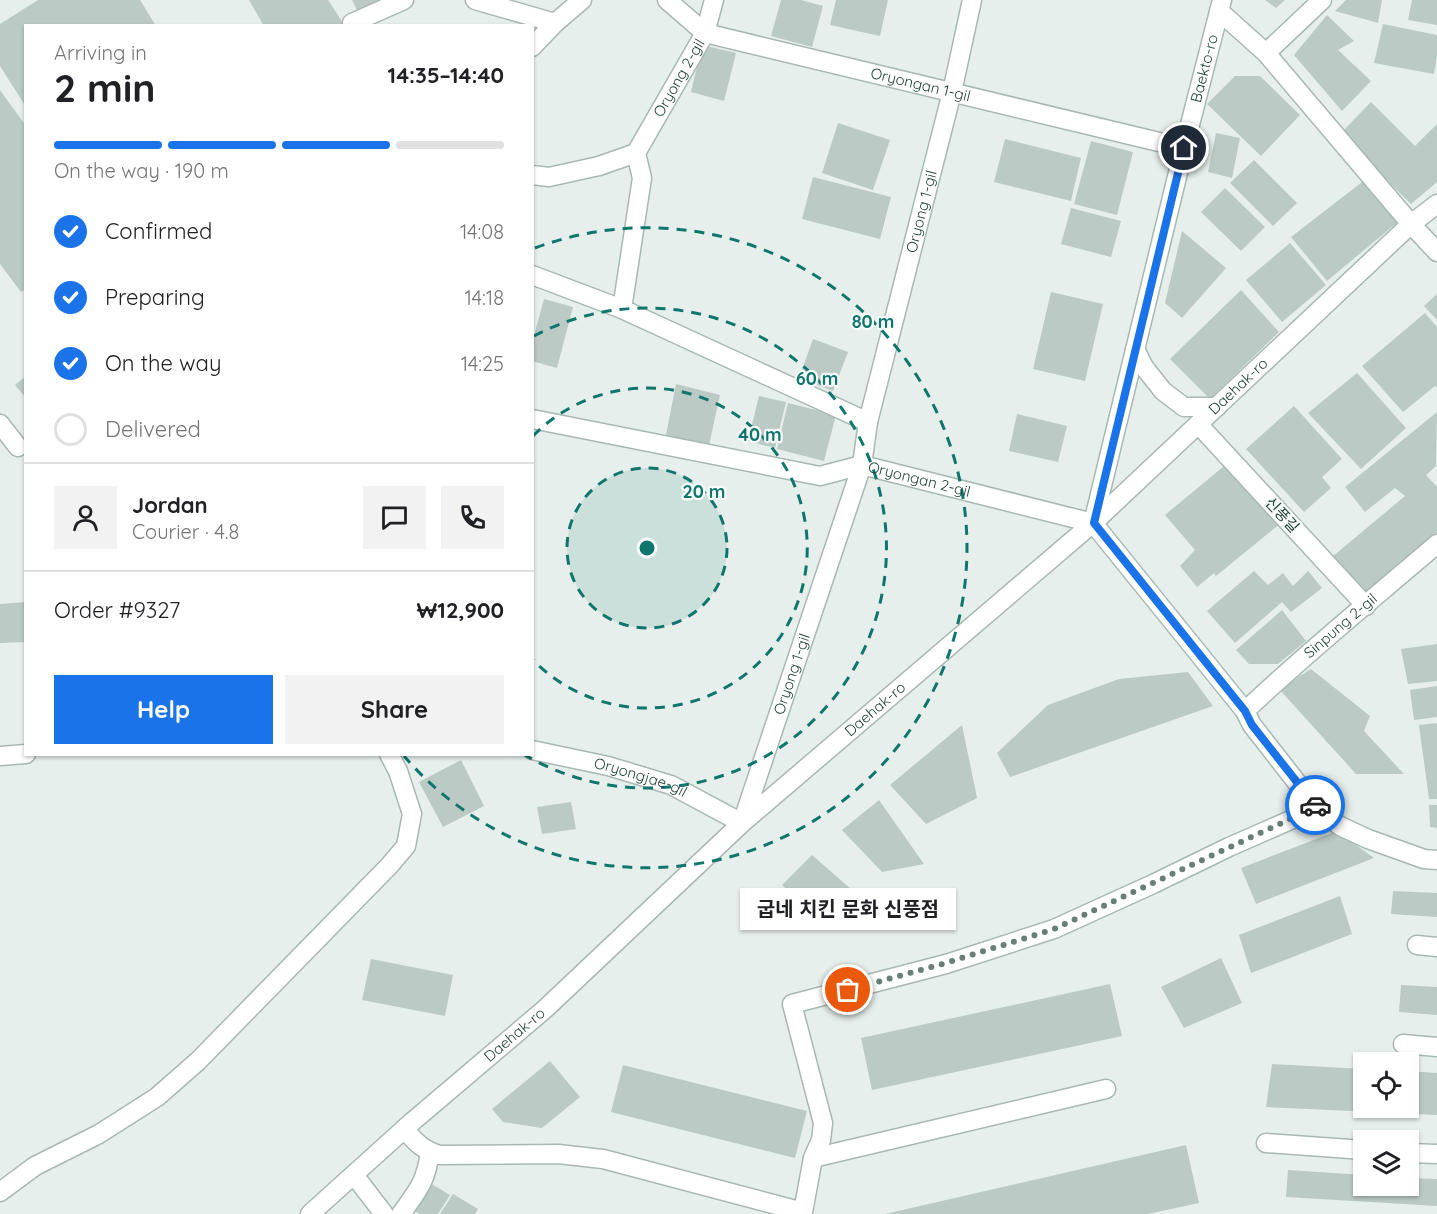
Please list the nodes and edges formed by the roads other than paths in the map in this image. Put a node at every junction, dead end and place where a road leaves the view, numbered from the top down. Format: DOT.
graph roads {
  1 [pos="404,0"];
  2 [pos="475,0"];
  3 [pos="582,0"];
  4 [pos="668,0"];
  5 [pos="714,0"];
  6 [pos="972,0"];
  7 [pos="1322,0"];
  8 [pos="1220,6"];
  9 [pos="352,23"];
  10 [pos="555,23"];
  11 [pos="705,33"];
  12 [pos="534,45"];
  13 [pos="1266,52"];
  14 [pos="952,92"];
  15 [pos="1184,148"];
  16 [pos="636,153"];
  17 [pos="534,175"];
  18 [pos="1437,204"];
  19 [pos="1411,224"];
  20 [pos="1437,252"];
  21 [pos="534,276"];
  22 [pos="622,309"];
  23 [pos="1135,349"];
  24 [pos="1217,407"];
  25 [pos="534,418"];
  26 [pos="868,422"];
  27 [pos="0,424"];
  28 [pos="1198,424"];
  29 [pos="18,447"];
  30 [pos="862,465"];
  31 [pos="1094,523"];
  32 [pos="1437,544"];
  33 [pos="1366,606"];
  34 [pos="1245,711"];
  35 [pos="534,750"];
  36 [pos="24,754"];
  37 [pos="0,756"];
  38 [pos="390,756"];
  39 [pos="1316,807"];
  40 [pos="742,823"];
  41 [pos="1437,860"];
  42 [pos="1417,945"];
  43 [pos="1437,947"];
  44 [pos="1403,1044"];
  45 [pos="1437,1047"];
  46 [pos="1106,1089"];
  47 [pos="404,1129"];
  48 [pos="1266,1143"];
  49 [pos="1353,1149"];
  50 [pos="430,1152"];
  51 [pos="1419,1153"];
  52 [pos="1437,1154"];
  53 [pos="813,1158"];
  54 [pos="354,1175"];
  55 [pos="0,1192"];
  56 [pos="407,1212"];
  57 [pos="803,1213"];
  58 [pos="310,1214"];
  59 [pos="384,1214"];
  1 -- 9 [label="street"];
  2 -- 10 [label="street"];
  3 -- 10 [label="street"];
  4 -- 11 [label="street, Oryongan 1-gil"];
  5 -- 11 [label="street, Oryong 2-gil"];
  6 -- 14 [label="street, Oryong 1-gil"];
  7 -- 13 [label="street"];
  8 -- 13 [label="street"];
  8 -- 15 [label="street, Baekto-ro"];
  10 -- 12 [label="street"];
  11 -- 14 [label="street, Oryongan 1-gil"];
  11 -- 16 [label="street, Oryong 2-gil"];
  13 -- 19 [label="street"];
  14 -- 15 [label="street, Oryongan 1-gil"];
  14 -- 26 [label="street, Oryong 1-gil"];
  15 -- 23 [label="street, Baekto-ro"];
  16 -- 17 [label="street"];
  16 -- 22 [label="street"];
  18 -- 19 [label="street, Daehak-ro"];
  19 -- 20 [label="street"];
  19 -- 24 [label="street, Daehak-ro"];
  21 -- 22 [label="street"];
  22 -- 26 [label="street"];
  23 -- 24 [label="street"];
  23 -- 31 [label="street, Baekto-ro"];
  24 -- 28 [label="street, Daehak-ro"];
  25 -- 30 [label="street, Oryongan 2-gil"];
  26 -- 30 [label="street, Oryong 1-gil"];
  27 -- 29 [label="street"];
  28 -- 31 [label="street, Daehak-ro"];
  28 -- 33 [label="street, 신풍길"];
  30 -- 31 [label="street, Oryongan 2-gil"];
  30 -- 40 [label="street, Oryong 1-gil"];
  31 -- 34 [label="street"];
  31 -- 40 [label="street, Daehak-ro"];
  32 -- 33 [label="street, Sinpung 2-gil"];
  33 -- 34 [label="street, Sinpung 2-gil"];
  34 -- 39 [label="street"];
  35 -- 40 [label="street, Oryongjae-gil"];
  36 -- 37 [label="street"];
  38 -- 55 [label="street"];
  39 -- 41 [label="street"];
  39 -- 53 [label="street"];
  40 -- 47 [label="street, Daehak-ro"];
  42 -- 43 [label="street"];
  44 -- 45 [label="street"];
  46 -- 53 [label="street"];
  47 -- 50 [label="street"];
  47 -- 54 [label="street, Daehak-ro"];
  48 -- 49 [label="street"];
  50 -- 56 [label="street"];
  50 -- 57 [label="street"];
  51 -- 52 [label="street"];
  53 -- 57 [label="street"];
  54 -- 58 [label="street, Daehak-ro"];
  54 -- 59 [label="street"];
}
